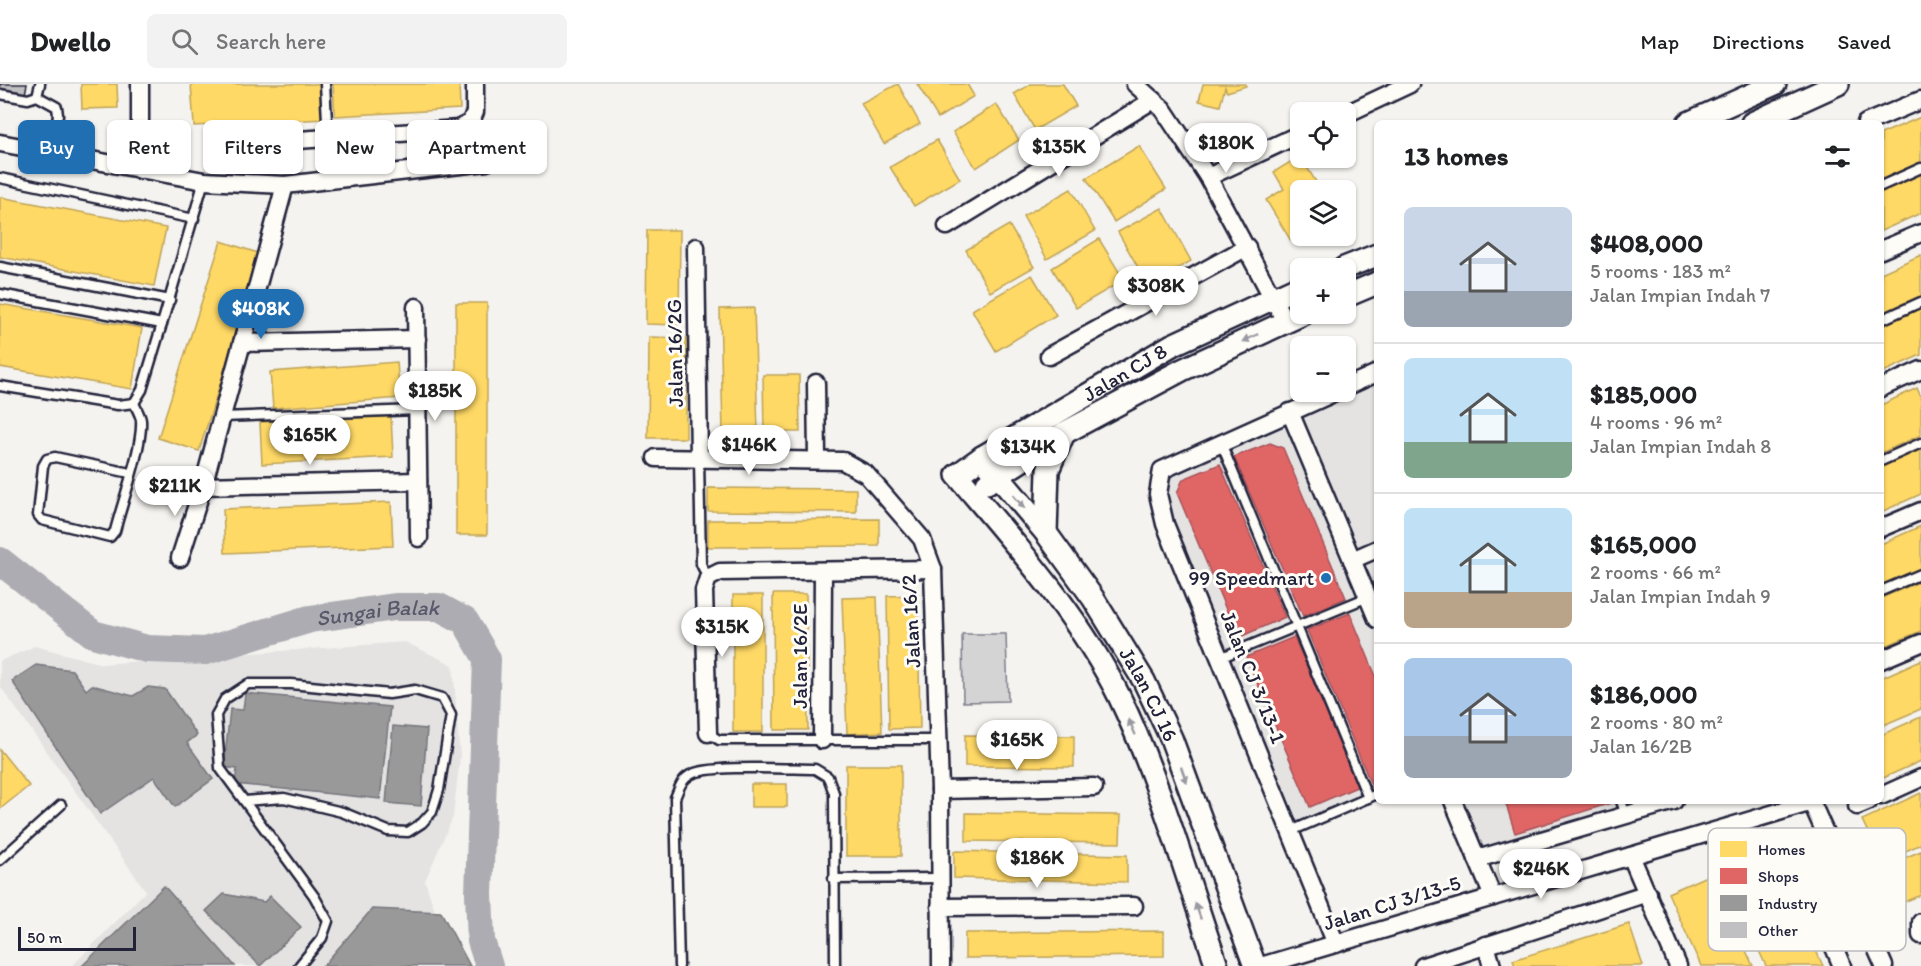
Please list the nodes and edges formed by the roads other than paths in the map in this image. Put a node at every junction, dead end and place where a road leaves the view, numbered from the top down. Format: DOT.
graph roads {
  1 [pos="40,84"];
  2 [pos="140,84"];
  3 [pos="325,84"];
  4 [pos="475,84"];
  5 [pos="1135,84"];
  6 [pos="1410,84"];
  7 [pos="1775,84"];
  8 [pos="1838,84"];
  9 [pos="0,94"];
  10 [pos="37,96"];
  11 [pos="1153,100"];
  12 [pos="1921,100"];
  13 [pos="1356,109"];
  14 [pos="57,120"];
  15 [pos="140,120"];
  16 [pos="327,120"];
  17 [pos="1695,120"];
  18 [pos="1759,120"];
  19 [pos="1873,120"];
  20 [pos="395,134"];
  21 [pos="1290,139"];
  22 [pos="0,143"];
  23 [pos="18,146"];
  24 [pos="1921,168"];
  25 [pos="407,171"];
  26 [pos="163,174"];
  27 [pos="1208,177"];
  28 [pos="0,178"];
  29 [pos="204,181"];
  30 [pos="285,185"];
  31 [pos="1884,185"];
  32 [pos="194,219"];
  33 [pos="947,226"];
  34 [pos="1921,233"];
  35 [pos="696,247"];
  36 [pos="1246,247"];
  37 [pos="1884,249"];
  38 [pos="1374,256"];
  39 [pos="1356,263"];
  40 [pos="0,267"];
  41 [pos="1374,284"];
  42 [pos="1290,290"];
  43 [pos="1356,292"];
  44 [pos="0,294"];
  45 [pos="1273,298"];
  46 [pos="170,300"];
  47 [pos="1921,302"];
  48 [pos="416,307"];
  49 [pos="1290,313"];
  50 [pos="1290,319"];
  51 [pos="1884,319"];
  52 [pos="162,324"];
  53 [pos="417,339"];
  54 [pos="242,342"];
  55 [pos="1049,356"];
  56 [pos="1921,370"];
  57 [pos="1374,374"];
  58 [pos="1356,382"];
  59 [pos="816,383"];
  60 [pos="0,386"];
  61 [pos="1884,386"];
  62 [pos="1313,402"];
  63 [pos="134,403"];
  64 [pos="418,410"];
  65 [pos="1290,412"];
  66 [pos="222,417"];
  67 [pos="1064,433"];
  68 [pos="1221,443"];
  69 [pos="1921,443"];
  70 [pos="982,457"];
  71 [pos="656,458"];
  72 [pos="817,458"];
  73 [pos="699,459"];
  74 [pos="1884,460"];
  75 [pos="130,473"];
  76 [pos="957,475"];
  77 [pos="996,476"];
  78 [pos="418,481"];
  79 [pos="203,486"];
  80 [pos="973,493"];
  81 [pos="1921,510"];
  82 [pos="1884,527"];
  83 [pos="1046,533"];
  84 [pos="419,538"];
  85 [pos="1374,550"];
  86 [pos="180,558"];
  87 [pos="1352,560"];
  88 [pos="933,569"];
  89 [pos="823,571"];
  90 [pos="1921,574"];
  91 [pos="714,575"];
  92 [pos="1884,590"];
  93 [pos="1368,597"];
  94 [pos="1374,612"];
  95 [pos="1295,626"];
  96 [pos="1921,643"];
  97 [pos="1221,657"];
  98 [pos="1884,659"];
  99 [pos="708,733"];
  100 [pos="822,740"];
  101 [pos="939,740"];
  102 [pos="1921,778"];
  103 [pos="1094,787"];
  104 [pos="940,790"];
  105 [pos="1884,795"];
  106 [pos="1373,796"];
  107 [pos="245,801"];
  108 [pos="1454,804"];
  109 [pos="1652,804"];
  110 [pos="1804,804"];
  111 [pos="1812,804"];
  112 [pos="61,806"];
  113 [pos="1623,808"];
  114 [pos="1724,828"];
  115 [pos="1823,828"];
  116 [pos="1291,831"];
  117 [pos="1708,833"];
  118 [pos="1631,856"];
  119 [pos="1,858"];
  120 [pos="1478,859"];
  121 [pos="939,878"];
  122 [pos="833,879"];
  123 [pos="1648,893"];
  124 [pos="1493,897"];
  125 [pos="1134,906"];
  126 [pos="940,907"];
  127 [pos="1336,944"];
  128 [pos="1486,945"];
  129 [pos="1836,951"];
  130 [pos="1877,951"];
  131 [pos="299,966"];
  132 [pos="679,966"];
  133 [pos="835,966"];
  134 [pos="941,966"];
  135 [pos="1217,966"];
  136 [pos="1255,966"];
  137 [pos="1261,966"];
  138 [pos="1423,966"];
  139 [pos="1492,966"];
  140 [pos="1677,966"];
  141 [pos="1842,966"];
  142 [pos="1884,966"];
  1 -- 10 [label="lane"];
  2 -- 15 [label="street"];
  3 -- 16 [label="lane"];
  4 -- 20 [label="street"];
  5 -- 11 [label="street"];
  6 -- 13 [label="street"];
  7 -- 17 [label="street"];
  8 -- 18 [label="street"];
  9 -- 10 [label="lane"];
  10 -- 14 [label="lane"];
  11 -- 27 [label="street"];
  11 -- 33 [label="street"];
  12 -- 19 [label="street"];
  21 -- 27 [label="street"];
  22 -- 23 [label="street"];
  24 -- 31 [label="lane"];
  25 -- 30 [label="street"];
  26 -- 29 [label="street"];
  27 -- 36 [label="street"];
  28 -- 32 [label="lane"];
  29 -- 30 [label="street"];
  29 -- 32 [label="lane"];
  30 -- 54 [label="street"];
  32 -- 46 [label="lane"];
  34 -- 37 [label="street"];
  35 -- 73 [label="street, Jalan 16/2G"];
  36 -- 45 [label="street"];
  36 -- 55 [label="street"];
  38 -- 39 [label="street"];
  40 -- 46 [label="lane"];
  41 -- 43 [label="street"];
  42 -- 45 [label="street, Jalan CJ 8"];
  44 -- 52 [label="lane"];
  45 -- 49 [label="street"];
  45 -- 70 [label="street, Jalan CJ 8"];
  46 -- 52 [label="lane"];
  47 -- 51 [label="lane"];
  48 -- 53 [label="street"];
  50 -- 67 [label="street, Jalan CJ 8, one-way"];
  52 -- 63 [label="lane"];
  53 -- 54 [label="street"];
  53 -- 64 [label="street"];
  54 -- 66 [label="street"];
  56 -- 61 [label="street"];
  57 -- 58 [label="street"];
  59 -- 72 [label="street"];
  60 -- 63 [label="lane"];
  62 -- 65 [label="street, Jalan CJ 3/13-1"];
  63 -- 75 [label="lane"];
  64 -- 66 [label="lane"];
  64 -- 78 [label="street"];
  65 -- 68 [label="street, Jalan CJ 3/13-1"];
  65 -- 87 [label="street"];
  66 -- 79 [label="street"];
  67 -- 77 [label="street, Jalan CJ 8"];
  67 -- 83 [label="street"];
  68 -- 95 [label="lane"];
  68 -- 97 [label="street, Jalan CJ 3/13-1"];
  69 -- 74 [label="lane"];
  70 -- 76 [label="street, Jalan CJ 8"];
  70 -- 77 [label="street, Jalan CJ 16"];
  71 -- 73 [label="street, Jalan 16/2"];
  72 -- 73 [label="street, Jalan 16/2"];
  72 -- 88 [label="street, Jalan 16/2"];
  73 -- 91 [label="lane"];
  75 -- 75 [label="lane"];
  76 -- 80 [label="street, Jalan CJ 16"];
  77 -- 80 [label="street, Jalan CJ 8"];
  77 -- 83 [label="street, Jalan CJ 16, one-way"];
  78 -- 79 [label="street"];
  78 -- 84 [label="street"];
  79 -- 86 [label="street"];
  135 -- 80 [label="street, Jalan CJ 16, one-way"];
  81 -- 82 [label="street"];
  83 -- 136 [label="street, Jalan CJ 16, one-way"];
  85 -- 87 [label="street"];
  87 -- 93 [label="street"];
  88 -- 89 [label="street"];
  88 -- 101 [label="street, Jalan 16/2"];
  89 -- 91 [label="street"];
  89 -- 100 [label="street, Jalan 16/2E"];
  90 -- 92 [label="lane"];
  91 -- 99 [label="street"];
  93 -- 94 [label="street"];
  93 -- 95 [label="lane"];
  95 -- 97 [label="lane"];
  95 -- 106 [label="lane"];
  96 -- 98 [label="street"];
  97 -- 116 [label="street, Jalan CJ 3/13-1"];
  99 -- 100 [label="lane"];
  100 -- 101 [label="lane"];
  101 -- 104 [label="street, Jalan 16/2"];
  102 -- 105 [label="street"];
  103 -- 104 [label="street"];
  104 -- 121 [label="street, Jalan 16/2"];
  106 -- 116 [label="lane"];
  107 -- 107 [label="lane"];
  107 -- 131 [label="lane"];
  108 -- 120 [label="street"];
  109 -- 113 [label="street, Jalan CJ 3/13-5"];
  110 -- 114 [label="street, Jalan CJ 3/13-5"];
  111 -- 115 [label="street"];
  112 -- 119 [label="lane"];
  113 -- 120 [label="street, Jalan CJ 3/13-5"];
  116 -- 127 [label="street, Jalan CJ 3/13-1"];
  117 -- 118 [label="street, Jalan CJ 3/13-5"];
  118 -- 123 [label="street"];
  118 -- 124 [label="street, Jalan CJ 3/13-5"];
  120 -- 124 [label="street"];
  121 -- 122 [label="lane"];
  121 -- 126 [label="street, Jalan 16/2"];
  122 -- 132 [label="lane"];
  122 -- 133 [label="lane"];
  123 -- 128 [label="street"];
  123 -- 140 [label="street"];
  124 -- 127 [label="street, Jalan CJ 3/13-5"];
  125 -- 126 [label="street"];
  126 -- 134 [label="street, Jalan 16/2"];
  127 -- 137 [label="street, Jalan CJ 3/13-5"];
  128 -- 138 [label="street"];
  128 -- 139 [label="street"];
  129 -- 141 [label="street"];
  130 -- 142 [label="street"];
}
